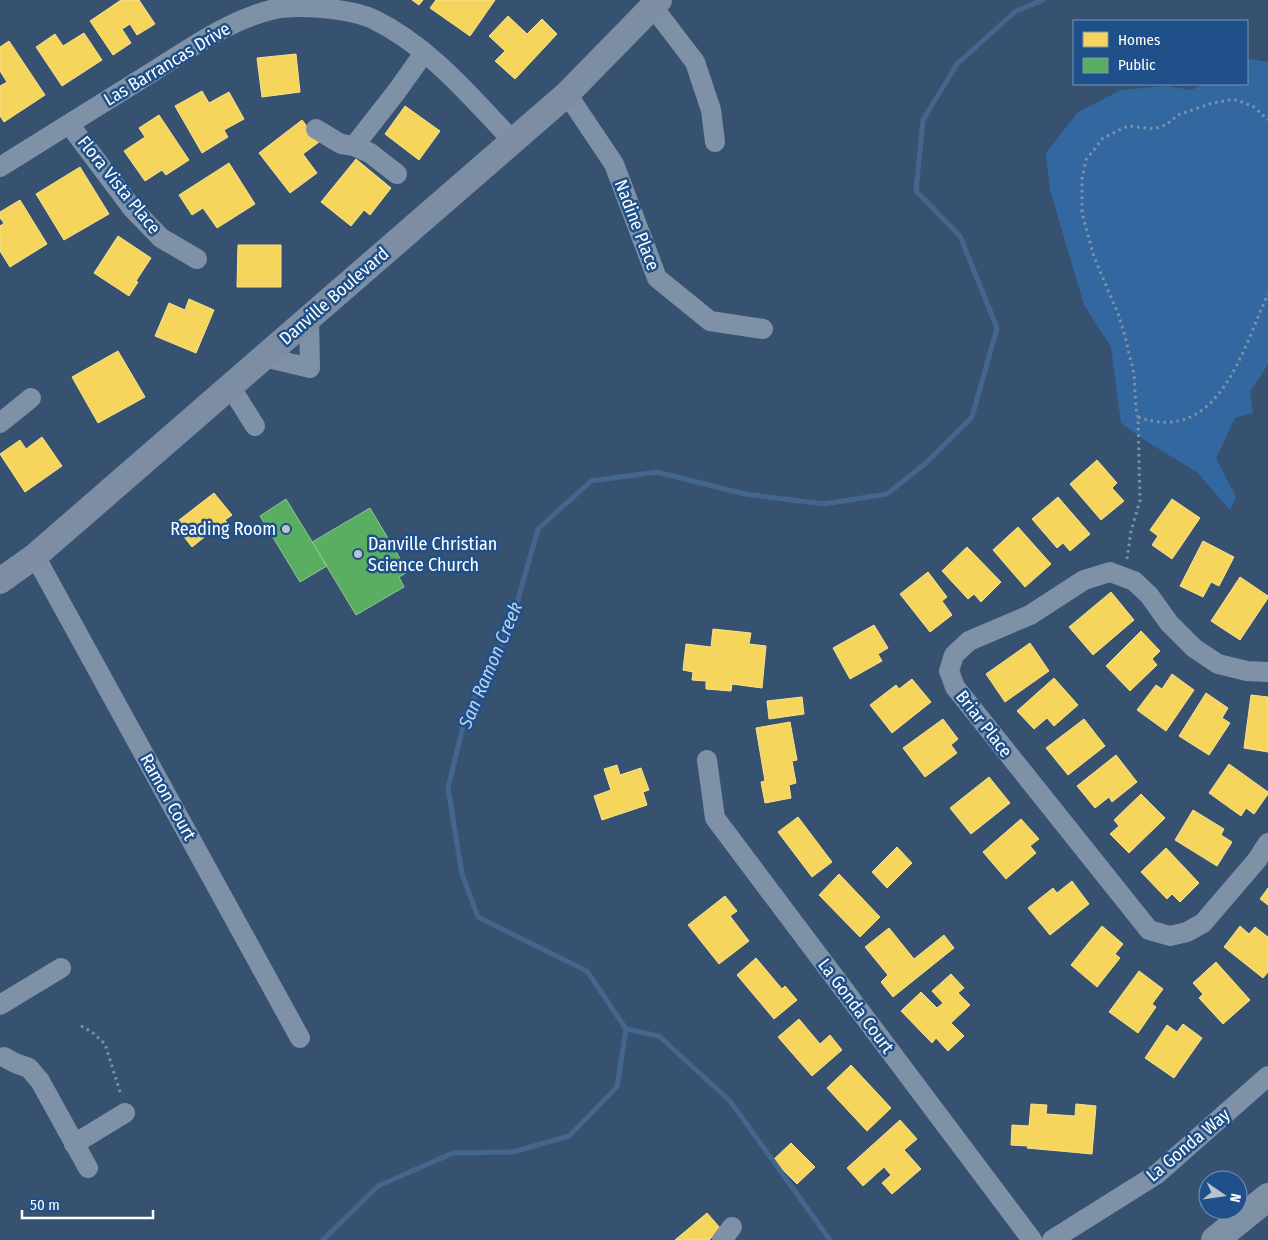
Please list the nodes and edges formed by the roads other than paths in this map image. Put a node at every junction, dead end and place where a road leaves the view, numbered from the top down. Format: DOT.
graph roads {
  1 [pos="656,3"];
  2 [pos="424,53"];
  3 [pos="567,94"];
  4 [pos="69,124"];
  5 [pos="316,129"];
  6 [pos="512,140"];
  7 [pos="715,142"];
  8 [pos="354,146"];
  9 [pos="0,167"];
  10 [pos="397,174"];
  11 [pos="197,259"];
  12 [pos="309,318"];
  13 [pos="763,329"];
  14 [pos="264,357"];
  15 [pos="230,386"];
  16 [pos="31,398"];
  17 [pos="0,423"];
  18 [pos="255,426"];
  19 [pos="35,556"];
  20 [pos="0,580"];
  21 [pos="1268,672"];
  22 [pos="707,760"];
  23 [pos="1268,843"];
  24 [pos="61,968"];
  25 [pos="0,1005"];
  26 [pos="300,1038"];
  27 [pos="1,1055"];
  28 [pos="1268,1076"];
  29 [pos="125,1113"];
  30 [pos="74,1144"];
  31 [pos="88,1168"];
  32 [pos="1268,1197"];
  33 [pos="1032,1240"];
  34 [pos="1052,1240"];
  35 [pos="1215,1240"];
  1 -- 3 [label="main road, Danville Boulevard"];
  1 -- 7 [label="street"];
  2 -- 4 [label="street, Las Barrancas Drive"];
  2 -- 6 [label="street, Las Barrancas Drive"];
  2 -- 8 [label="street"];
  3 -- 6 [label="main road, Danville Boulevard"];
  3 -- 13 [label="street, Nadine Place"];
  4 -- 9 [label="street, Las Barrancas Drive"];
  4 -- 11 [label="street, Flora Vista Place"];
  5 -- 8 [label="street"];
  6 -- 12 [label="main road, Danville Boulevard"];
  8 -- 10 [label="street"];
  12 -- 14 [label="main road, Danville Boulevard"];
  12 -- 14 [label="street"];
  14 -- 15 [label="main road, Danville Boulevard"];
  15 -- 18 [label="street"];
  15 -- 19 [label="main road, Danville Boulevard"];
  16 -- 17 [label="street"];
  19 -- 20 [label="main road, Danville Boulevard"];
  19 -- 26 [label="street, Ramon Court"];
  21 -- 23 [label="street, Briar Place"];
  22 -- 33 [label="street, La Gonda Court"];
  24 -- 25 [label="street"];
  27 -- 30 [label="street"];
  28 -- 34 [label="street, La Gonda Way"];
  29 -- 30 [label="street"];
  30 -- 31 [label="street"];
  32 -- 35 [label="highway"];
}
